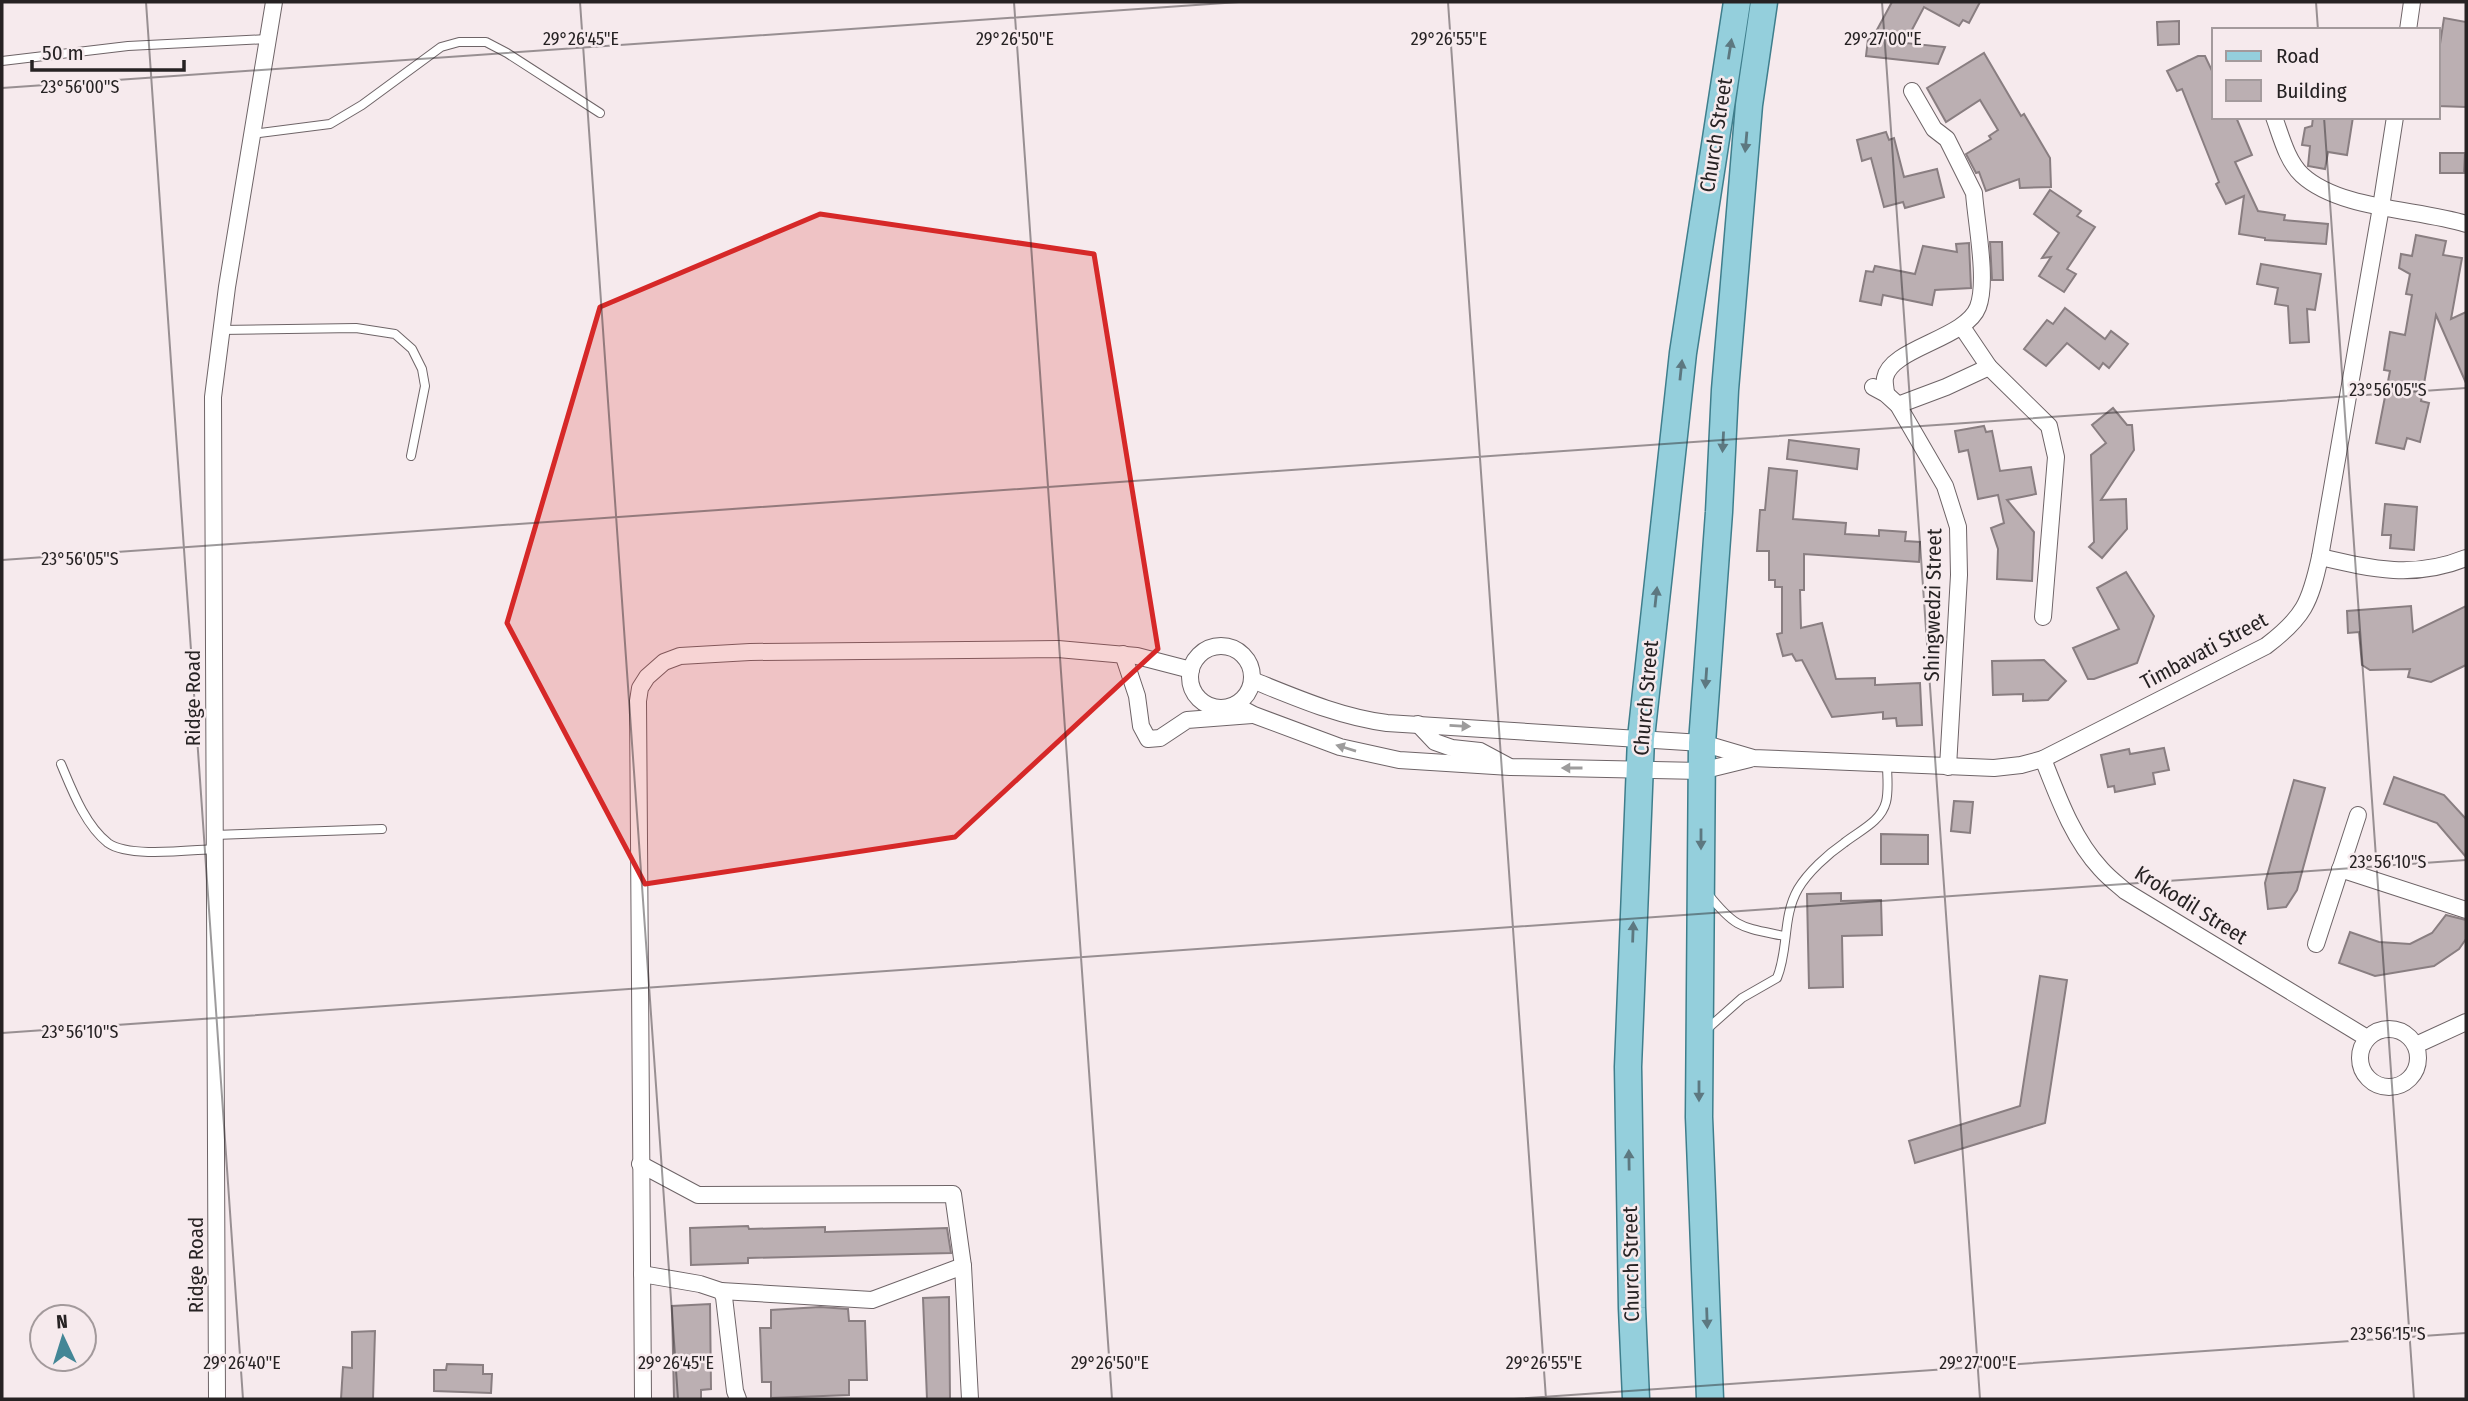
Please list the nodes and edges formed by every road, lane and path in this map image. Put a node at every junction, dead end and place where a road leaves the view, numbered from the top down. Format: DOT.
graph roads {
  1 [pos="274,2"];
  2 [pos="1737,2"];
  3 [pos="1764,2"];
  4 [pos="2412,2"];
  5 [pos="2408,28"];
  6 [pos="267,39"];
  7 [pos="2,61"];
  8 [pos="1912,91"];
  9 [pos="600,113"];
  10 [pos="2275,119"];
  11 [pos="2395,119"];
  12 [pos="252,134"];
  13 [pos="2381,207"];
  14 [pos="2466,224"];
  15 [pos="1962,327"];
  16 [pos="220,330"];
  17 [pos="1989,367"];
  18 [pos="1885,396"];
  19 [pos="411,456"];
  20 [pos="2320,557"];
  21 [pos="2466,558"];
  22 [pos="2043,617"];
  23 [pos="1123,654"];
  24 [pos="1191,670"];
  25 [pos="1252,680"];
  26 [pos="1235,705"];
  27 [pos="1254,715"];
  28 [pos="1418,724"];
  29 [pos="1641,737"];
  30 [pos="1702,743"];
  31 [pos="1753,758"];
  32 [pos="2042,760"];
  33 [pos="61,764"];
  34 [pos="1886,764"];
  35 [pos="1510,767"];
  36 [pos="1948,767"];
  37 [pos="1640,769"];
  38 [pos="1701,771"];
  39 [pos="2358,815"];
  40 [pos="382,829"];
  41 [pos="215,842"];
  42 [pos="2340,869"];
  43 [pos="1701,886"];
  44 [pos="2466,910"];
  45 [pos="1784,936"];
  46 [pos="2316,944"];
  47 [pos="2466,1022"];
  48 [pos="1699,1037"];
  49 [pos="2367,1038"];
  50 [pos="2416,1045"];
  51 [pos="640,1164"];
  52 [pos="963,1266"];
  53 [pos="642,1274"];
  54 [pos="721,1292"];
  55 [pos="217,1399"];
  56 [pos="643,1399"];
  57 [pos="738,1399"];
  58 [pos="970,1399"];
  59 [pos="1636,1399"];
  60 [pos="1710,1399"];
  1 -- 6 [label="street, Ridge Road"];
  29 -- 2 [label="main road, Church Street, one-way"];
  3 -- 30 [label="main road, Church Street, one-way"];
  4 -- 5 [label="street"];
  6 -- 7 [label="lane"];
  6 -- 12 [label="street, Ridge Road"];
  8 -- 15 [label="street"];
  9 -- 12 [label="lane"];
  10 -- 13 [label="street"];
  11 -- 13 [label="street, Timbavati Street"];
  12 -- 16 [label="street, Ridge Road"];
  13 -- 14 [label="street"];
  13 -- 20 [label="street, Timbavati Street"];
  15 -- 17 [label="street"];
  15 -- 18 [label="street"];
  16 -- 19 [label="lane"];
  16 -- 41 [label="street, Ridge Road"];
  17 -- 18 [label="street"];
  17 -- 22 [label="street"];
  18 -- 36 [label="street, Shingwedzi Street"];
  20 -- 21 [label="street"];
  20 -- 32 [label="street, Timbavati Street"];
  23 -- 24 [label="street"];
  23 -- 27 [label="street"];
  23 -- 51 [label="street"];
  24 -- 25 [label="street"];
  24 -- 26 [label="street"];
  25 -- 26 [label="street"];
  25 -- 28 [label="street, Timbavati Street"];
  26 -- 27 [label="street, Timbavati Street"];
  35 -- 27 [label="street, Timbavati Street, one-way"];
  28 -- 29 [label="street, Timbavati Street, one-way"];
  28 -- 35 [label="street"];
  29 -- 30 [label="street, Timbavati Street"];
  29 -- 37 [label="main road, Church Street"];
  30 -- 31 [label="street, Timbavati Street"];
  30 -- 38 [label="main road, Church Street"];
  31 -- 34 [label="street, Timbavati Street"];
  31 -- 38 [label="street, Timbavati Street"];
  32 -- 36 [label="street, Timbavati Street"];
  32 -- 49 [label="street, Krokodil Street"];
  33 -- 41 [label="lane"];
  34 -- 36 [label="street, Timbavati Street"];
  34 -- 45 [label="lane"];
  37 -- 35 [label="street, Timbavati Street, one-way"];
  37 -- 38 [label="street, Timbavati Street"];
  59 -- 37 [label="main road, Church Street, one-way"];
  38 -- 43 [label="main road, Church Street, one-way"];
  39 -- 42 [label="street"];
  40 -- 41 [label="lane"];
  41 -- 55 [label="street, Ridge Road"];
  42 -- 44 [label="street"];
  42 -- 46 [label="street"];
  43 -- 45 [label="lane"];
  43 -- 48 [label="main road, Church Street"];
  45 -- 48 [label="lane"];
  47 -- 50 [label="street"];
  48 -- 60 [label="main road, Church Street, one-way"];
  49 -- 50 [label="street"];
  49 -- 50 [label="street"];
  51 -- 52 [label="street"];
  51 -- 53 [label="street"];
  52 -- 54 [label="street"];
  52 -- 58 [label="street"];
  53 -- 54 [label="street"];
  53 -- 56 [label="street"];
  54 -- 57 [label="street"];
}
